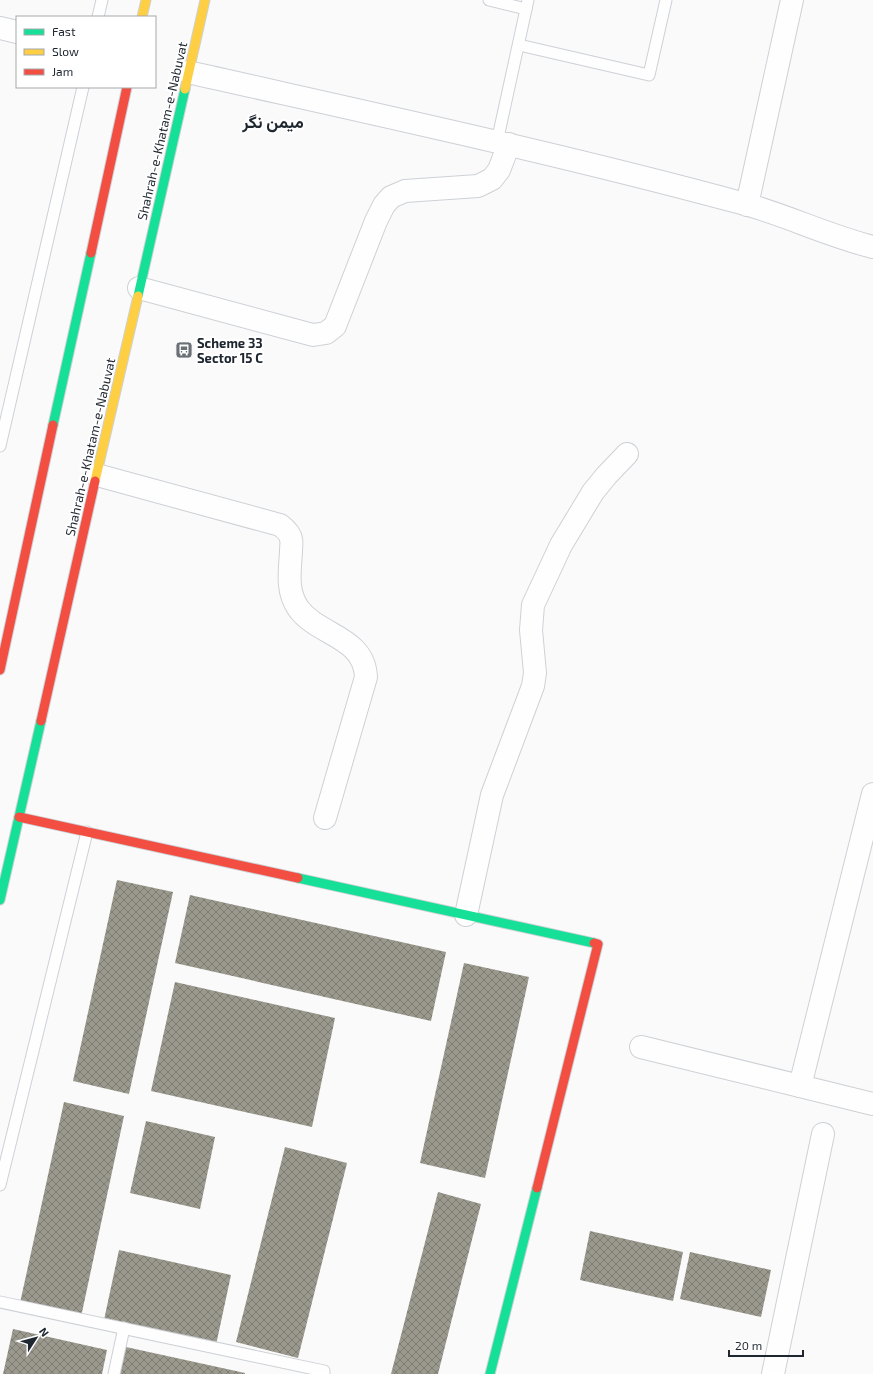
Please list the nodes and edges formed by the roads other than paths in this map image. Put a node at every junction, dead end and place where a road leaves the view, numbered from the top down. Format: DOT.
graph roads {
  1 [pos="102,0"];
  2 [pos="146,0"];
  3 [pos="205,0"];
  4 [pos="489,0"];
  5 [pos="666,0"];
  6 [pos="792,0"];
  7 [pos="527,4"];
  8 [pos="98,16"];
  9 [pos="142,16"];
  10 [pos="0,28"];
  11 [pos="16,32"];
  12 [pos="519,45"];
  13 [pos="188,72"];
  14 [pos="82,88"];
  15 [pos="127,88"];
  16 [pos="503,143"];
  17 [pos="747,205"];
  18 [pos="873,247"];
  19 [pos="139,288"];
  20 [pos="0,446"];
  21 [pos="627,454"];
  22 [pos="96,475"];
  23 [pos="0,670"];
  24 [pos="873,794"];
  25 [pos="19,817"];
  26 [pos="325,818"];
  27 [pos="87,832"];
  28 [pos="0,900"];
  29 [pos="466,915"];
  30 [pos="641,1047"];
  31 [pos="800,1086"];
  32 [pos="873,1104"];
  33 [pos="823,1134"];
  34 [pos="0,1185"];
  35 [pos="0,1302"];
  36 [pos="124,1328"];
  37 [pos="114,1374"];
  38 [pos="324,1374"];
  39 [pos="490,1374"];
  40 [pos="773,1374"];
  1 -- 8 [label="lane"];
  2 -- 9 [label="main road"];
  3 -- 13 [label="main road, Shahrah-e-Khatam-e-Nabuvat"];
  4 -- 7 [label="lane"];
  5 -- 12 [label="lane"];
  6 -- 17 [label="street"];
  7 -- 12 [label="lane"];
  10 -- 11 [label="street"];
  12 -- 16 [label="lane"];
  13 -- 16 [label="street"];
  13 -- 19 [label="main road, Shahrah-e-Khatam-e-Nabuvat"];
  14 -- 20 [label="lane"];
  15 -- 23 [label="main road"];
  16 -- 17 [label="street"];
  16 -- 19 [label="street"];
  17 -- 18 [label="street"];
  19 -- 22 [label="main road, Shahrah-e-Khatam-e-Nabuvat"];
  21 -- 29 [label="street"];
  22 -- 25 [label="main road, Shahrah-e-Khatam-e-Nabuvat"];
  22 -- 26 [label="street"];
  24 -- 31 [label="street"];
  25 -- 27 [label="main road"];
  25 -- 28 [label="main road, Shahrah-e-Khatam-e-Nabuvat"];
  27 -- 29 [label="main road"];
  27 -- 34 [label="lane"];
  29 -- 39 [label="main road"];
  30 -- 31 [label="street"];
  31 -- 32 [label="street"];
  33 -- 40 [label="street"];
  35 -- 36 [label="lane"];
  36 -- 37 [label="lane"];
  36 -- 38 [label="lane"];
}
